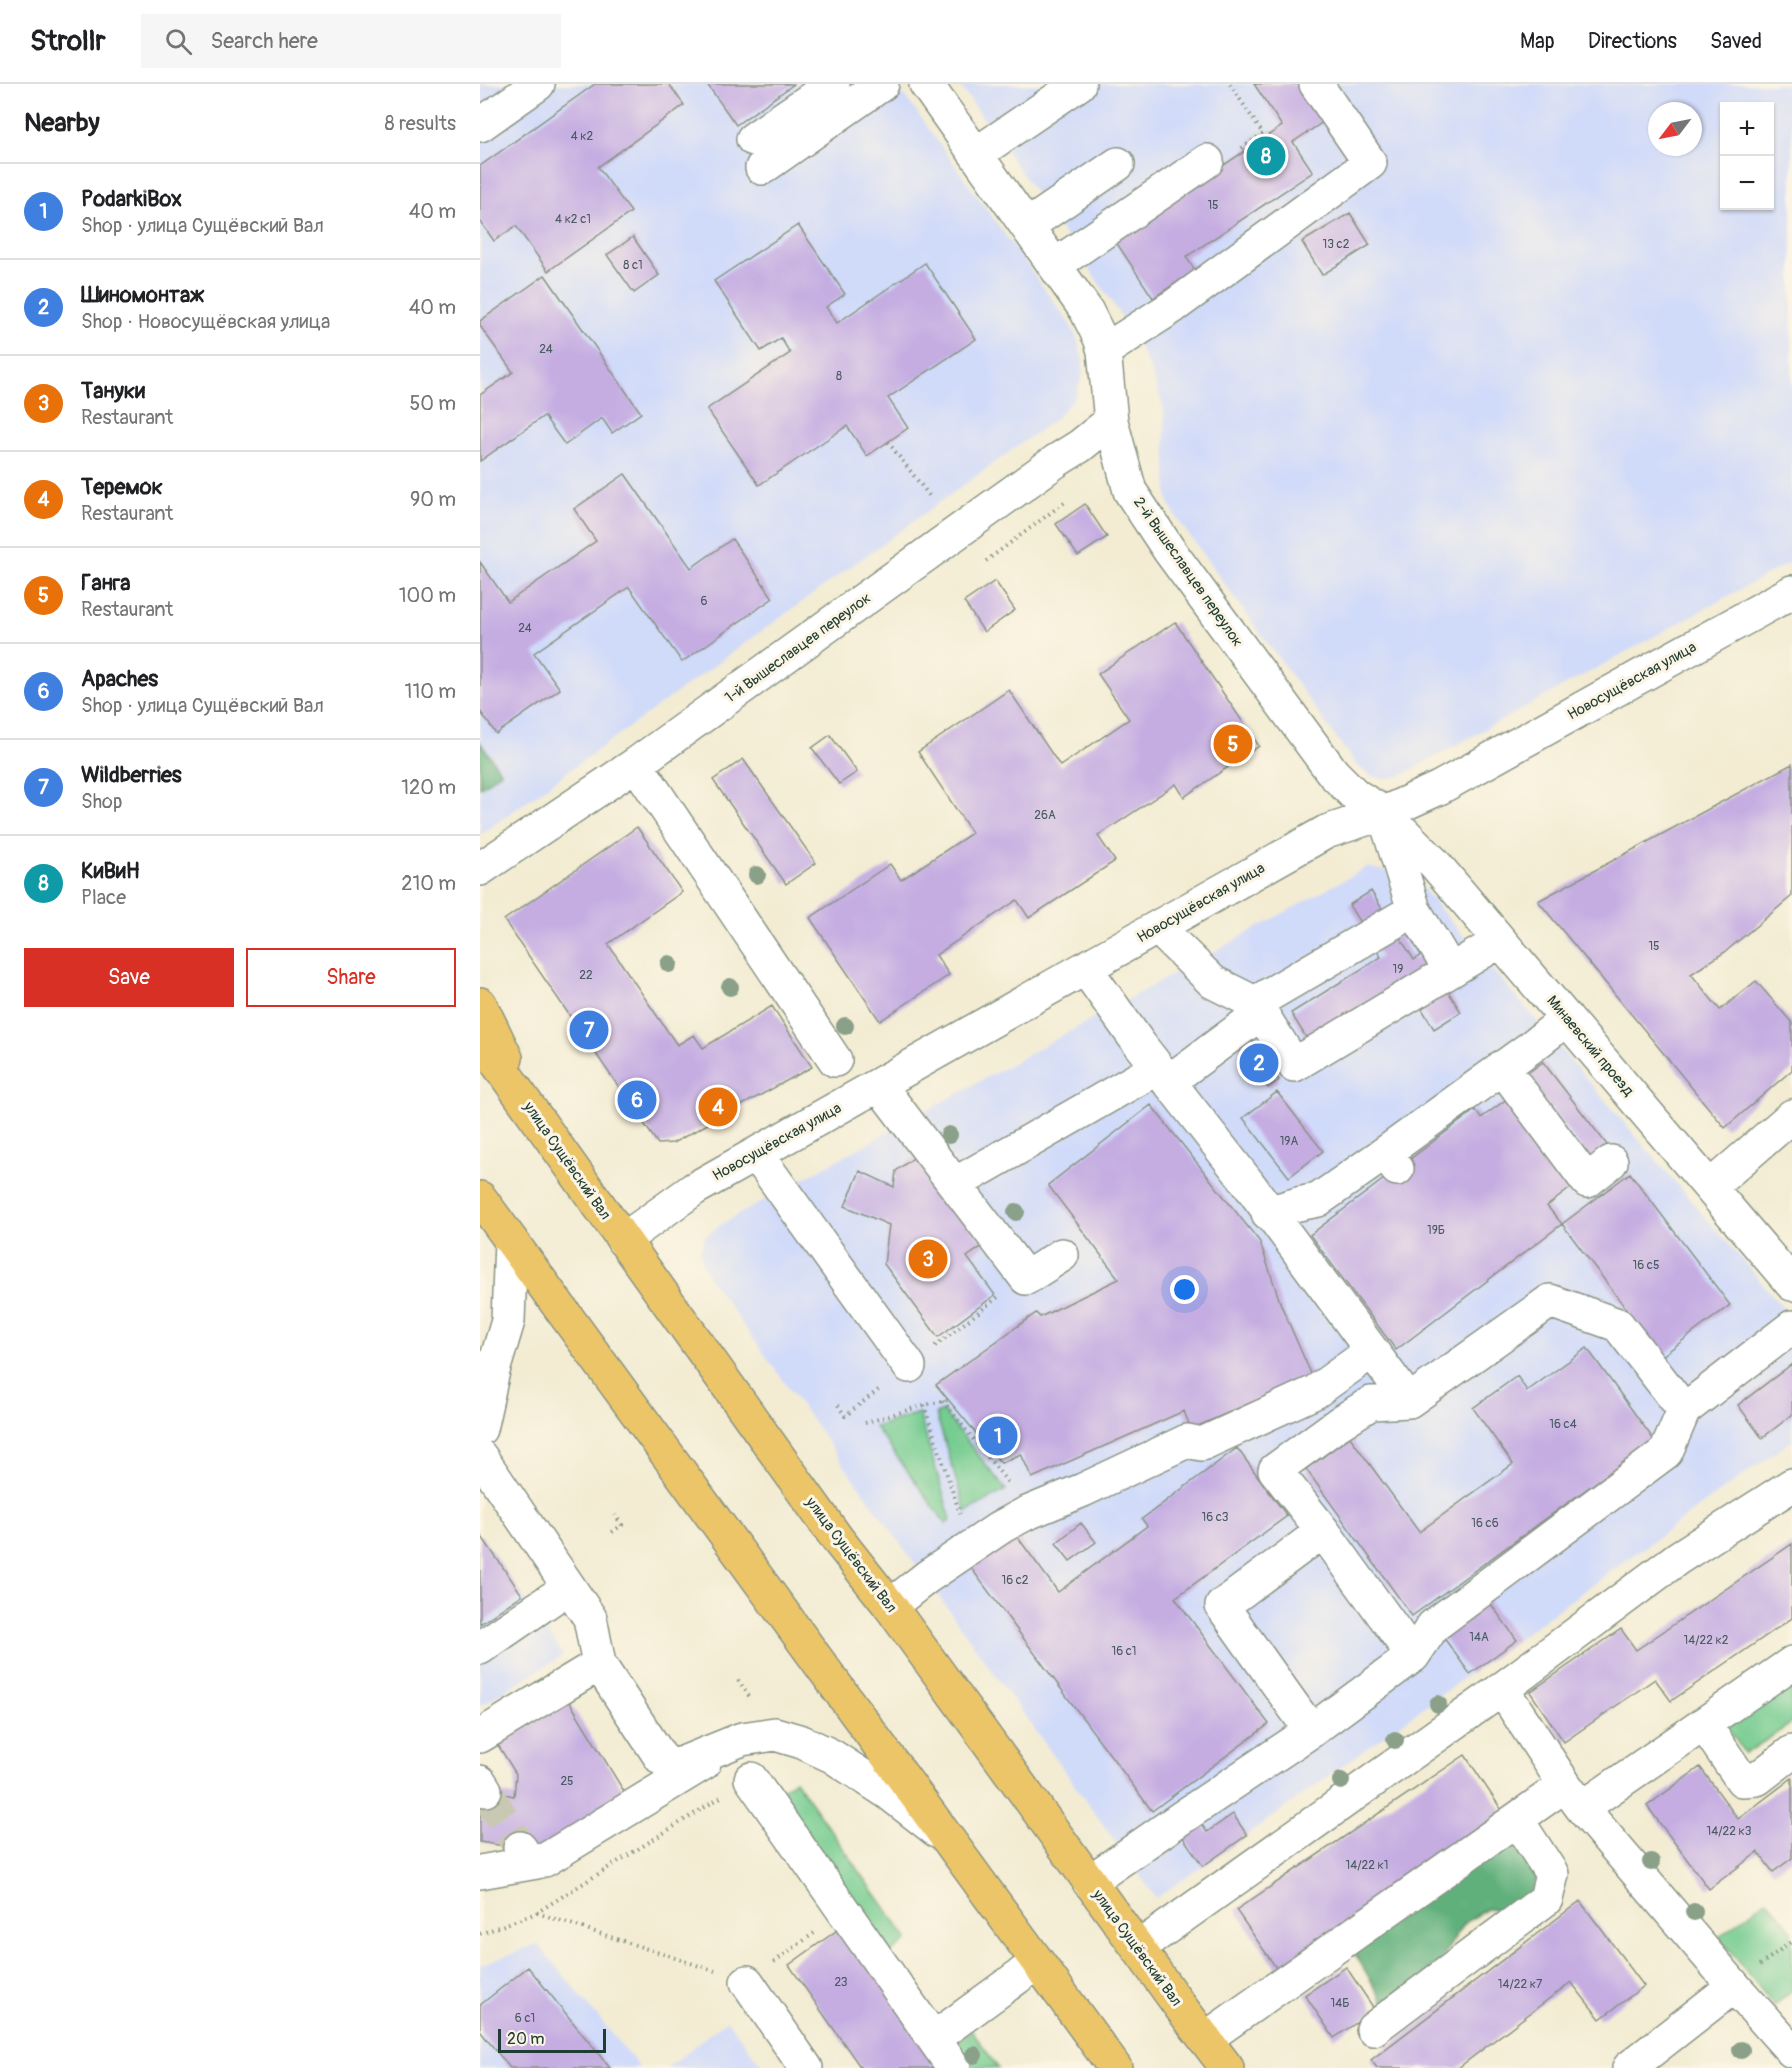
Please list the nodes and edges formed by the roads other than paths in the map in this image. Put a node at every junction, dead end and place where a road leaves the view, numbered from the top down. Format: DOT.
graph roads {
  1 [pos="538,84"];
  2 [pos="833,84"];
  3 [pos="882,84"];
  4 [pos="926,84"];
  5 [pos="1079,84"];
  6 [pos="1316,84"];
  7 [pos="480,125"];
  8 [pos="976,154"];
  9 [pos="1207,161"];
  10 [pos="1118,164"];
  11 [pos="1027,226"];
  12 [pos="1055,265"];
  13 [pos="1104,351"];
  14 [pos="1111,421"];
  15 [pos="1792,592"];
  16 [pos="636,764"];
  17 [pos="1384,813"];
  18 [pos="480,869"];
  19 [pos="1413,910"];
  20 [pos="1158,928"];
  21 [pos="1500,941"];
  22 [pos="1086,969"];
  23 [pos="1450,970"];
  24 [pos="480,1004"];
  25 [pos="1258,1008"];
  26 [pos="1567,1019"];
  27 [pos="480,1039"];
  28 [pos="836,1060"];
  29 [pos="1503,1067"];
  30 [pos="1162,1075"];
  31 [pos="879,1085"];
  32 [pos="531,1108"];
  33 [pos="1792,1116"];
  34 [pos="757,1155"];
  35 [pos="1611,1162"];
  36 [pos="955,1184"];
  37 [pos="1710,1187"];
  38 [pos="480,1198"];
  39 [pos="1268,1213"];
  40 [pos="622,1240"];
  41 [pos="511,1241"];
  42 [pos="1062,1255"];
  43 [pos="1792,1284"];
  44 [pos="1792,1327"];
  45 [pos="1372,1351"];
  46 [pos="909,1366"];
  47 [pos="1409,1401"];
  48 [pos="1684,1410"];
  49 [pos="480,1429"];
  50 [pos="480,1456"];
  51 [pos="1792,1485"];
  52 [pos="1323,1531"];
  53 [pos="569,1587"];
  54 [pos="890,1606"];
  55 [pos="480,1648"];
  56 [pos="1413,1656"];
  57 [pos="1792,1663"];
  58 [pos="599,1664"];
  59 [pos="1502,1689"];
  60 [pos="1704,1724"];
  61 [pos="1311,1731"];
  62 [pos="480,1736"];
  63 [pos="742,1739"];
  64 [pos="1792,1752"];
  65 [pos="752,1779"];
  66 [pos="1574,1797"];
  67 [pos="1517,1820"];
  68 [pos="944,1836"];
  69 [pos="480,1872"];
  70 [pos="1089,1882"];
  71 [pos="1138,1948"];
  72 [pos="1037,1963"];
  73 [pos="747,1982"];
  74 [pos="1734,1986"];
  75 [pos="1374,2029"];
  76 [pos="934,2038"];
  77 [pos="1205,2039"];
  78 [pos="1792,2051"];
  79 [pos="806,2068"];
  80 [pos="954,2068"];
  81 [pos="1115,2068"];
  82 [pos="1227,2068"];
  83 [pos="1629,2068"];
  1 -- 7 [label="street"];
  2 -- 3 [label="street"];
  4 -- 8 [label="street, 2-й Вышеславцев переулок"];
  5 -- 8 [label="street"];
  6 -- 13 [label="street"];
  8 -- 11 [label="street, 2-й Вышеславцев переулок"];
  9 -- 12 [label="street"];
  10 -- 11 [label="street"];
  11 -- 12 [label="street, 2-й Вышеславцев переулок"];
  12 -- 13 [label="street, 2-й Вышеславцев переулок"];
  13 -- 14 [label="street, 2-й Вышеславцев переулок"];
  14 -- 16 [label="street, 1-й Вышеславцев переулок"];
  14 -- 17 [label="street, 2-й Вышеславцев переулок"];
  15 -- 17 [label="street, Новосущёвская улица"];
  16 -- 18 [label="street, 1-й Вышеславцев переулок"];
  16 -- 28 [label="street"];
  17 -- 19 [label="street"];
  17 -- 20 [label="street, Новосущёвская улица"];
  17 -- 21 [label="street, Минаевский проезд"];
  19 -- 23 [label="street"];
  19 -- 25 [label="street"];
  20 -- 22 [label="street, Новосущёвская улица"];
  20 -- 25 [label="street"];
  21 -- 23 [label="street"];
  21 -- 26 [label="street, Минаевский проезд"];
  22 -- 30 [label="street"];
  22 -- 31 [label="street, Новосущёвская улица"];
  23 -- 25 [label="street"];
  24 -- 32 [label="main road"];
  25 -- 30 [label="street"];
  26 -- 29 [label="street"];
  26 -- 37 [label="street, Минаевский проезд"];
  27 -- 32 [label="main road, улица Сущёвский Вал"];
  29 -- 35 [label="street"];
  29 -- 39 [label="street"];
  30 -- 36 [label="street"];
  30 -- 39 [label="street"];
  31 -- 34 [label="street, Новосущёвская улица"];
  31 -- 36 [label="street"];
  32 -- 40 [label="main road, улица Сущёвский Вал"];
  33 -- 37 [label="street"];
  34 -- 40 [label="street, Новосущёвская улица"];
  34 -- 46 [label="street"];
  36 -- 42 [label="street"];
  37 -- 43 [label="street, Минаевский проезд"];
  38 -- 41 [label="main road"];
  39 -- 45 [label="street"];
  40 -- 54 [label="main road, улица Сущёвский Вал"];
  41 -- 49 [label="street"];
  41 -- 68 [label="main road"];
  44 -- 48 [label="street"];
  45 -- 47 [label="street"];
  45 -- 54 [label="street"];
  47 -- 48 [label="street"];
  47 -- 52 [label="street"];
  48 -- 56 [label="street"];
  50 -- 53 [label="street"];
  51 -- 59 [label="street"];
  52 -- 56 [label="street"];
  52 -- 61 [label="street"];
  53 -- 55 [label="street"];
  53 -- 58 [label="street"];
  54 -- 70 [label="main road, улица Сущёвский Вал"];
  56 -- 61 [label="street"];
  57 -- 60 [label="street"];
  58 -- 62 [label="street"];
  58 -- 63 [label="street"];
  59 -- 66 [label="street"];
  59 -- 71 [label="street"];
  60 -- 64 [label="street"];
  60 -- 66 [label="street"];
  61 -- 70 [label="street"];
  63 -- 68 [label="street"];
  63 -- 69 [label="street"];
  65 -- 76 [label="street"];
  66 -- 67 [label="street"];
  66 -- 74 [label="street"];
  67 -- 75 [label="street"];
  67 -- 77 [label="street"];
  68 -- 72 [label="main road"];
  70 -- 71 [label="main road, улица Сущёвский Вал"];
  71 -- 77 [label="main road, улица Сущёвский Вал"];
  72 -- 76 [label="street"];
  72 -- 81 [label="main road"];
  73 -- 79 [label="street"];
  74 -- 78 [label="street"];
  74 -- 83 [label="street"];
  76 -- 80 [label="street"];
  77 -- 82 [label="main road, улица Сущёвский Вал"];
}
